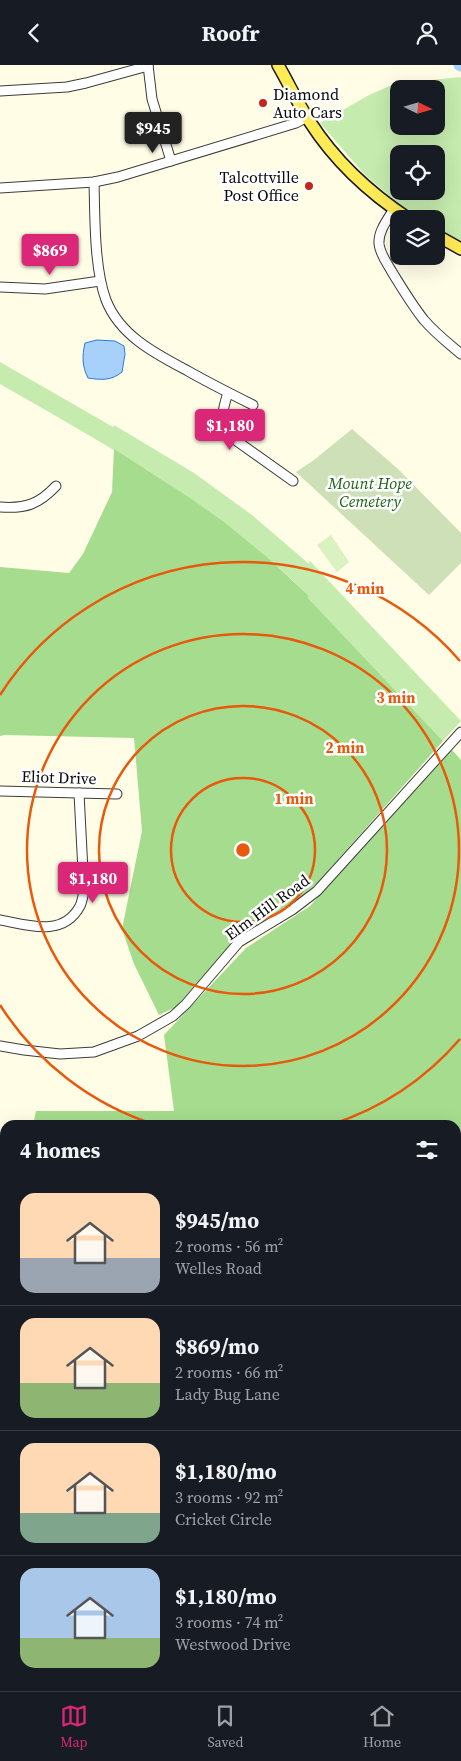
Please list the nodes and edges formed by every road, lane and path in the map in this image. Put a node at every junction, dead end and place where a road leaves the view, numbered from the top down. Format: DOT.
graph roads {
  1 [pos="148,65"];
  2 [pos="278,65"];
  3 [pos="0,91"];
  4 [pos="307,117"];
  5 [pos="171,161"];
  6 [pos="94,182"];
  7 [pos="0,187"];
  8 [pos="394,209"];
  9 [pos="445,240"];
  10 [pos="461,249"];
  11 [pos="100,281"];
  12 [pos="0,287"];
  13 [pos="461,354"];
  14 [pos="228,393"];
  15 [pos="253,405"];
  16 [pos="293,481"];
  17 [pos="56,486"];
  18 [pos="0,507"];
  19 [pos="461,732"];
  20 [pos="0,791"];
  21 [pos="78,793"];
  22 [pos="117,794"];
  23 [pos="0,920"];
  24 [pos="0,1045"];
  1 -- 3 [label="street"];
  1 -- 5 [label="street"];
  2 -- 4 [label="main road"];
  4 -- 5 [label="street"];
  4 -- 8 [label="main road"];
  5 -- 6 [label="street"];
  6 -- 7 [label="street"];
  6 -- 11 [label="street"];
  8 -- 13 [label="street"];
  9 -- 10 [label="main road"];
  11 -- 12 [label="street"];
  11 -- 14 [label="street"];
  14 -- 15 [label="street"];
  14 -- 16 [label="street"];
  17 -- 18 [label="street"];
  19 -- 24 [label="street, Elm Hill Road"];
  20 -- 21 [label="street, Eliot Drive"];
  21 -- 22 [label="street, Eliot Drive"];
  21 -- 23 [label="street"];
}
